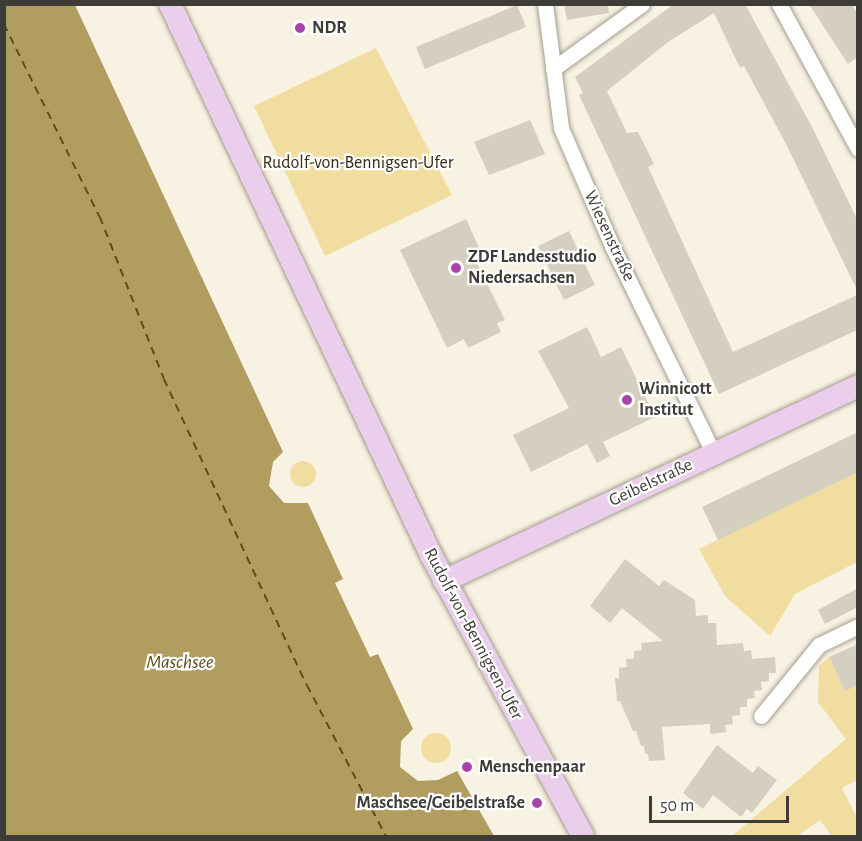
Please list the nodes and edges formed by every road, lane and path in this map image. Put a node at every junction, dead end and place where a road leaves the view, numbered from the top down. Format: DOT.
graph roads {
  1 [pos="170,4"];
  2 [pos="545,4"];
  3 [pos="642,4"];
  4 [pos="779,4"];
  5 [pos="553,69"];
  6 [pos="858,149"];
  7 [pos="858,386"];
  8 [pos="714,454"];
  9 [pos="444,581"];
  10 [pos="858,626"];
  11 [pos="760,716"];
  12 [pos="583,837"];
  1 -- 9 [label="street, Rudolf-von-Bennigsen-Ufer"];
  2 -- 5 [label="street, Wiesenstraße"];
  3 -- 5 [label="street"];
  4 -- 6 [label="street"];
  5 -- 8 [label="street, Wiesenstraße"];
  7 -- 8 [label="street, Geibelstraße"];
  8 -- 9 [label="street, Geibelstraße"];
  9 -- 12 [label="street, Rudolf-von-Bennigsen-Ufer"];
  10 -- 11 [label="street"];
}
